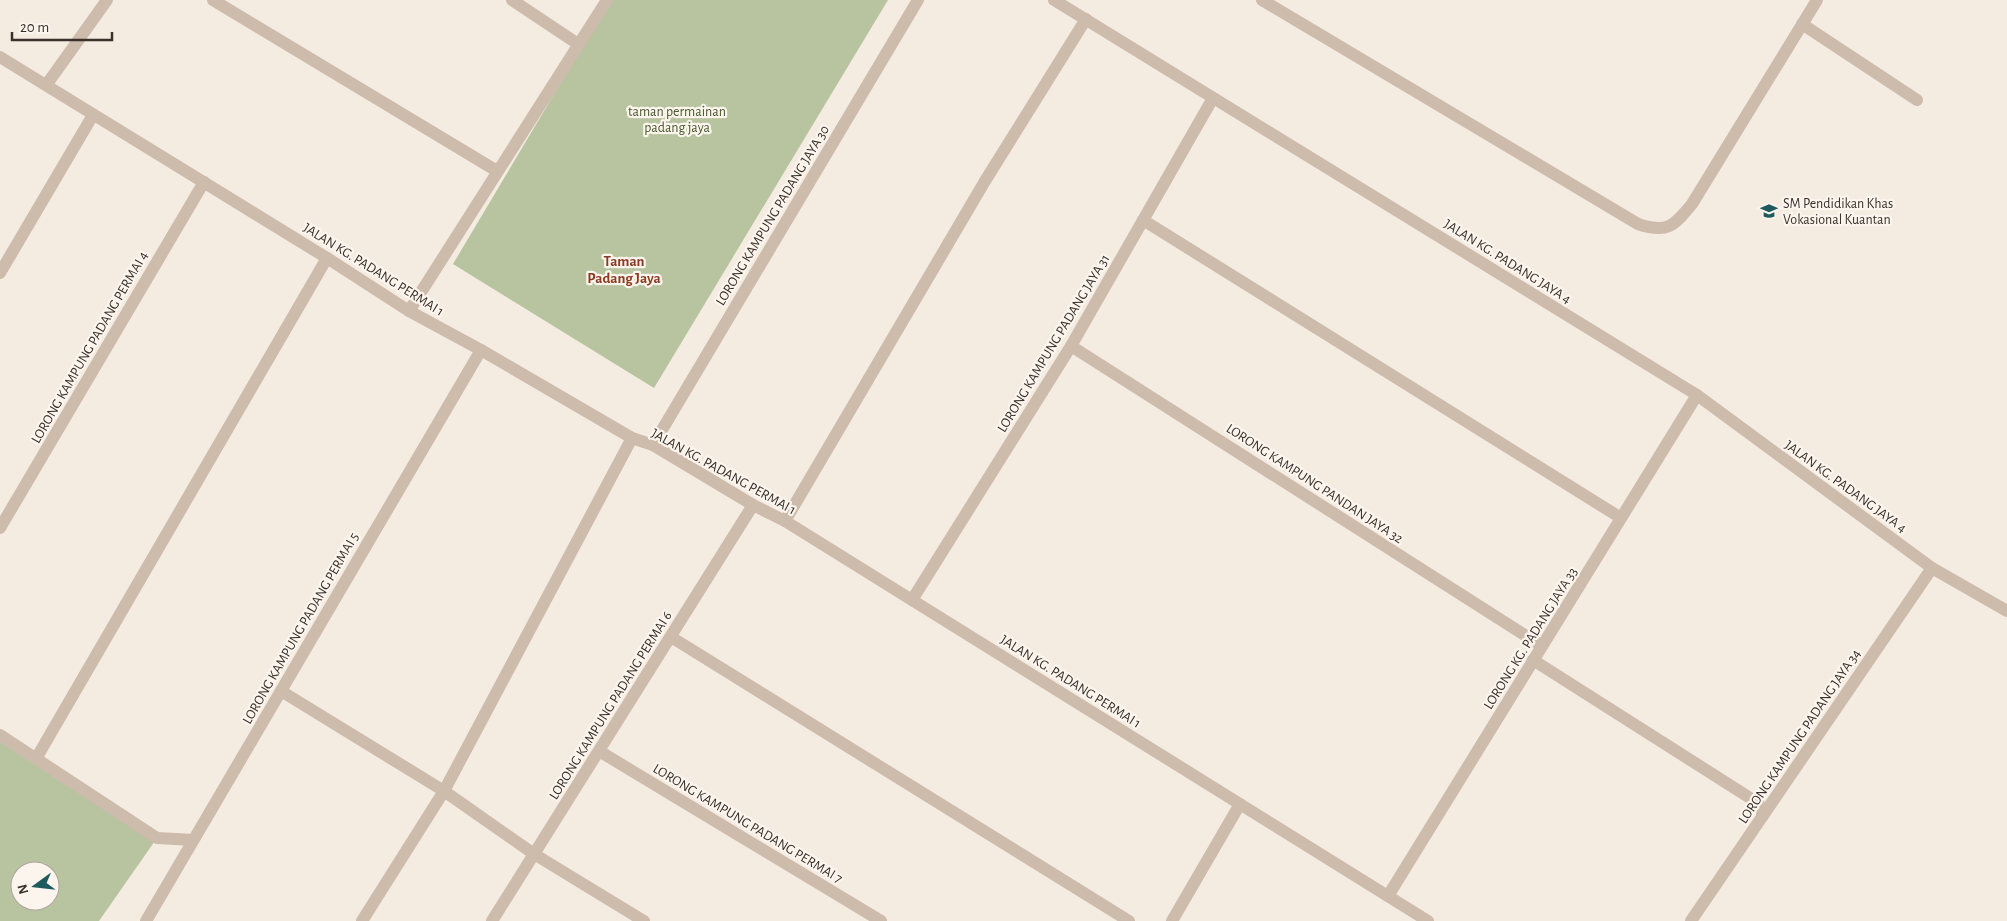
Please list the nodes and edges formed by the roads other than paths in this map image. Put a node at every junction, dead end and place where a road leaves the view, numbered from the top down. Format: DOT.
graph roads {
  1 [pos="107,0"];
  2 [pos="213,0"];
  3 [pos="512,0"];
  4 [pos="607,0"];
  5 [pos="918,0"];
  6 [pos="1054,0"];
  7 [pos="1262,0"];
  8 [pos="1816,0"];
  9 [pos="1086,19"];
  10 [pos="1802,24"];
  11 [pos="578,44"];
  12 [pos="0,57"];
  13 [pos="47,84"];
  14 [pos="1213,98"];
  15 [pos="1917,100"];
  16 [pos="93,115"];
  17 [pos="497,171"];
  18 [pos="204,182"];
  19 [pos="1143,220"];
  20 [pos="327,258"];
  21 [pos="0,273"];
  22 [pos="409,311"];
  23 [pos="1071,346"];
  24 [pos="481,350"];
  25 [pos="1697,395"];
  26 [pos="632,438"];
  27 [pos="653,445"];
  28 [pos="753,505"];
  29 [pos="1621,518"];
  30 [pos="786,521"];
  31 [pos="0,528"];
  32 [pos="1932,568"];
  33 [pos="912,600"];
  34 [pos="2007,612"];
  35 [pos="671,637"];
  36 [pos="1542,646"];
  37 [pos="1533,660"];
  38 [pos="281,691"];
  39 [pos="0,735"];
  40 [pos="599,751"];
  41 [pos="37,757"];
  42 [pos="444,791"];
  43 [pos="1240,804"];
  44 [pos="1762,817"];
  45 [pos="193,840"];
  46 [pos="534,854"];
  47 [pos="1388,896"];
  48 [pos="146,921"];
  49 [pos="362,921"];
  50 [pos="492,921"];
  51 [pos="644,921"];
  52 [pos="881,921"];
  53 [pos="1129,921"];
  54 [pos="1172,921"];
  55 [pos="1428,921"];
  56 [pos="1690,921"];
  1 -- 13 [label="street"];
  2 -- 17 [label="street"];
  3 -- 11 [label="street"];
  4 -- 11 [label="street"];
  5 -- 27 [label="street, LORONG KAMPUNG PADANG JAYA 30"];
  6 -- 9 [label="street, JALAN KG. PADANG JAYA 4"];
  7 -- 10 [label="street"];
  8 -- 10 [label="street"];
  9 -- 14 [label="street, JALAN KG. PADANG JAYA 4"];
  9 -- 30 [label="street"];
  10 -- 15 [label="street"];
  11 -- 17 [label="street"];
  12 -- 13 [label="street, JALAN KG. PADANG PERMAI 1"];
  13 -- 16 [label="street, JALAN KG. PADANG PERMAI 1"];
  14 -- 19 [label="street, LORONG KAMPUNG PADANG JAYA 31"];
  14 -- 25 [label="street, JALAN KG. PADANG JAYA 4"];
  16 -- 18 [label="street, JALAN KG. PADANG PERMAI 1"];
  16 -- 21 [label="street"];
  17 -- 22 [label="street"];
  18 -- 20 [label="street, JALAN KG. PADANG PERMAI 1"];
  18 -- 31 [label="street, LORONG KAMPUNG PADANG PERMAI 4"];
  19 -- 23 [label="street, LORONG KAMPUNG PADANG JAYA 31"];
  19 -- 29 [label="street"];
  20 -- 22 [label="street, JALAN KG. PADANG PERMAI 1"];
  20 -- 41 [label="street"];
  22 -- 24 [label="street, JALAN KG. PADANG PERMAI 1"];
  23 -- 33 [label="street, LORONG KAMPUNG PADANG JAYA 31"];
  23 -- 36 [label="street, LORONG KAMPUNG PANDAN JAYA 32"];
  24 -- 26 [label="street, JALAN KG. PADANG PERMAI 1"];
  24 -- 38 [label="street, LORONG KAMPUNG PADANG PERMAI 5"];
  25 -- 29 [label="street, LORONG KG. PADANG JAYA 33"];
  25 -- 32 [label="street, JALAN KG. PADANG JAYA 4"];
  26 -- 27 [label="street, JALAN KG. PADANG PERMAI 1"];
  26 -- 42 [label="street"];
  27 -- 28 [label="street, JALAN KG. PADANG PERMAI 1"];
  28 -- 30 [label="street, JALAN KG. PADANG PERMAI 1"];
  28 -- 35 [label="street, LORONG KAMPUNG PADANG PERMAI 6"];
  29 -- 36 [label="street, LORONG KG. PADANG JAYA 33"];
  30 -- 33 [label="street, JALAN KG. PADANG PERMAI 1"];
  32 -- 34 [label="street, JALAN KG. PADANG JAYA 4"];
  32 -- 44 [label="street, LORONG KAMPUNG PADANG JAYA 34"];
  33 -- 43 [label="street, JALAN KG. PADANG PERMAI 1"];
  35 -- 40 [label="street, LORONG KAMPUNG PADANG PERMAI 6"];
  35 -- 53 [label="street"];
  36 -- 37 [label="street, LORONG KG. PADANG JAYA 33"];
  37 -- 44 [label="street"];
  37 -- 47 [label="street, LORONG KG. PADANG JAYA 33"];
  38 -- 42 [label="street"];
  38 -- 45 [label="street, LORONG KAMPUNG PADANG PERMAI 5"];
  39 -- 41 [label="street"];
  40 -- 46 [label="street, LORONG KAMPUNG PADANG PERMAI 6"];
  40 -- 52 [label="street, LORONG KAMPUNG PADANG PERMAI 7"];
  41 -- 45 [label="street"];
  42 -- 46 [label="street"];
  42 -- 49 [label="street"];
  43 -- 47 [label="street, JALAN KG. PADANG PERMAI 1"];
  43 -- 54 [label="street"];
  44 -- 56 [label="street, LORONG KAMPUNG PADANG JAYA 34"];
  45 -- 48 [label="street, LORONG KAMPUNG PADANG PERMAI 5"];
  46 -- 50 [label="street, LORONG KAMPUNG PADANG PERMAI 6"];
  46 -- 51 [label="street"];
  47 -- 55 [label="street, JALAN KG. PADANG PERMAI 1"];
}
